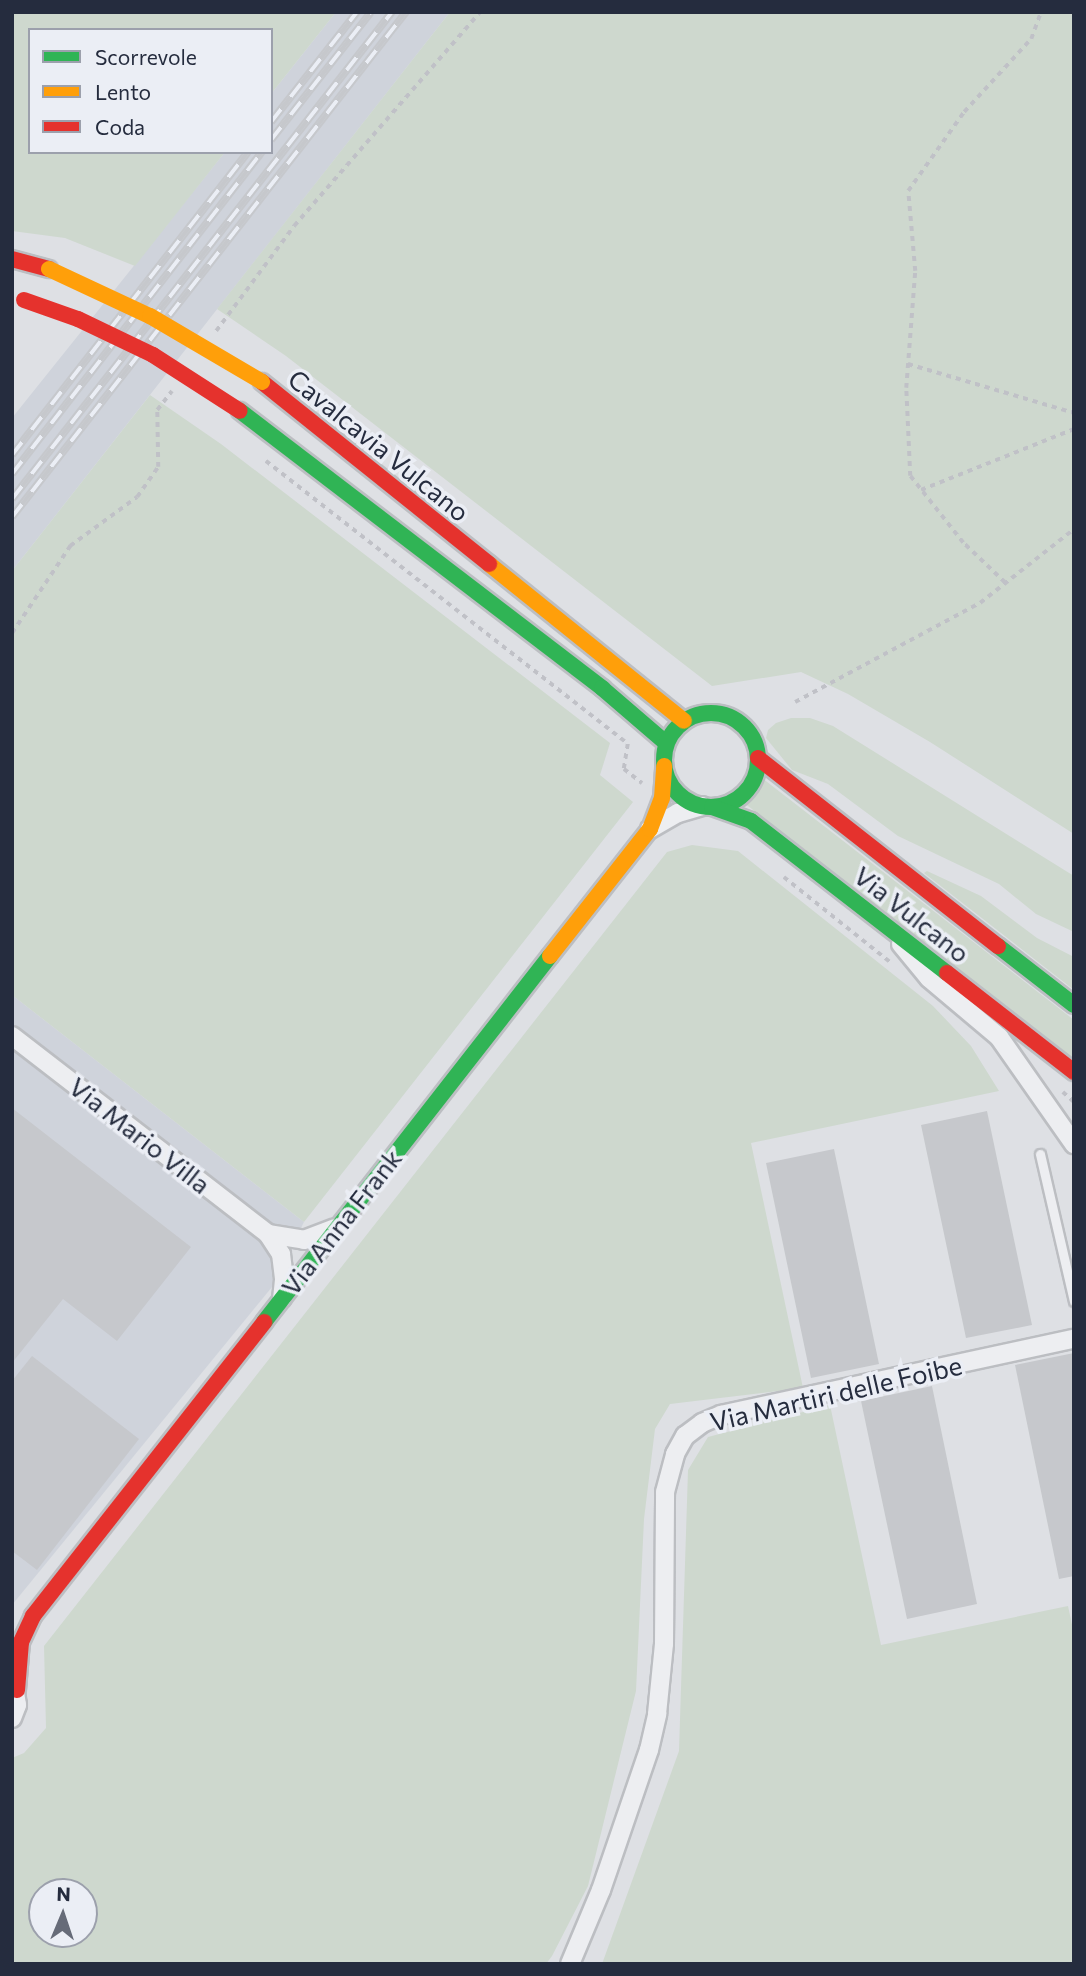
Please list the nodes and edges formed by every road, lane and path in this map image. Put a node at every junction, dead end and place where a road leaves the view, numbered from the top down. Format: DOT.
graph roads {
  1 [pos="480,12"];
  2 [pos="1041,12"];
  3 [pos="12,259"];
  4 [pos="18,299"];
  5 [pos="214,334"];
  6 [pos="908,364"];
  7 [pos="174,388"];
  8 [pos="1074,413"];
  9 [pos="1074,429"];
  10 [pos="921,490"];
  11 [pos="1074,529"];
  12 [pos="1005,583"];
  13 [pos="12,633"];
  14 [pos="795,702"];
  15 [pos="684,721"];
  16 [pos="666,743"];
  17 [pos="758,758"];
  18 [pos="664,766"];
  19 [pos="707,806"];
  20 [pos="650,829"];
  21 [pos="889,927"];
  22 [pos="1074,1005"];
  23 [pos="12,1036"];
  24 [pos="1074,1072"];
  25 [pos="1074,1143"];
  26 [pos="1040,1154"];
  27 [pos="338,1227"];
  28 [pos="268,1234"];
  29 [pos="282,1298"];
  30 [pos="1074,1301"];
  31 [pos="1074,1339"];
  32 [pos="33,1616"];
  33 [pos="12,1635"];
  34 [pos="14,1684"];
  35 [pos="12,1718"];
  36 [pos="570,1964"];
  1 -- 5 [label="path"];
  2 -- 6 [label="path"];
  3 -- 15 [label="main road, Cavalcavia Vulcano, bridge"];
  4 -- 16 [label="main road, Cavalcavia Vulcano, bridge"];
  6 -- 8 [label="path"];
  6 -- 10 [label="path"];
  7 -- 13 [label="path"];
  9 -- 10 [label="path"];
  10 -- 12 [label="path"];
  11 -- 12 [label="path"];
  12 -- 14 [label="path"];
  15 -- 16 [label="main road"];
  15 -- 17 [label="main road"];
  16 -- 18 [label="main road"];
  17 -- 19 [label="main road"];
  17 -- 22 [label="main road, Via Vulcano"];
  18 -- 19 [label="main road"];
  18 -- 20 [label="main road, Via Anna Frank"];
  19 -- 20 [label="street, Via Anna Frank"];
  19 -- 21 [label="main road, Via Vulcano"];
  20 -- 27 [label="main road, Via Anna Frank"];
  21 -- 24 [label="main road, Via Vulcano"];
  21 -- 25 [label="street"];
  23 -- 28 [label="street, Via Mario Villa"];
  26 -- 30 [label="lane"];
  27 -- 28 [label="street, Via Mario Villa"];
  27 -- 29 [label="main road, Via Anna Frank"];
  28 -- 29 [label="street, Via Mario Villa"];
  29 -- 32 [label="main road, Via Anna Frank"];
  31 -- 36 [label="street, Via Martiri delle Foibe"];
  32 -- 33 [label="street, Via Anna Frank"];
  32 -- 34 [label="main road, Via Anna Frank"];
  34 -- 35 [label="street"];
}
